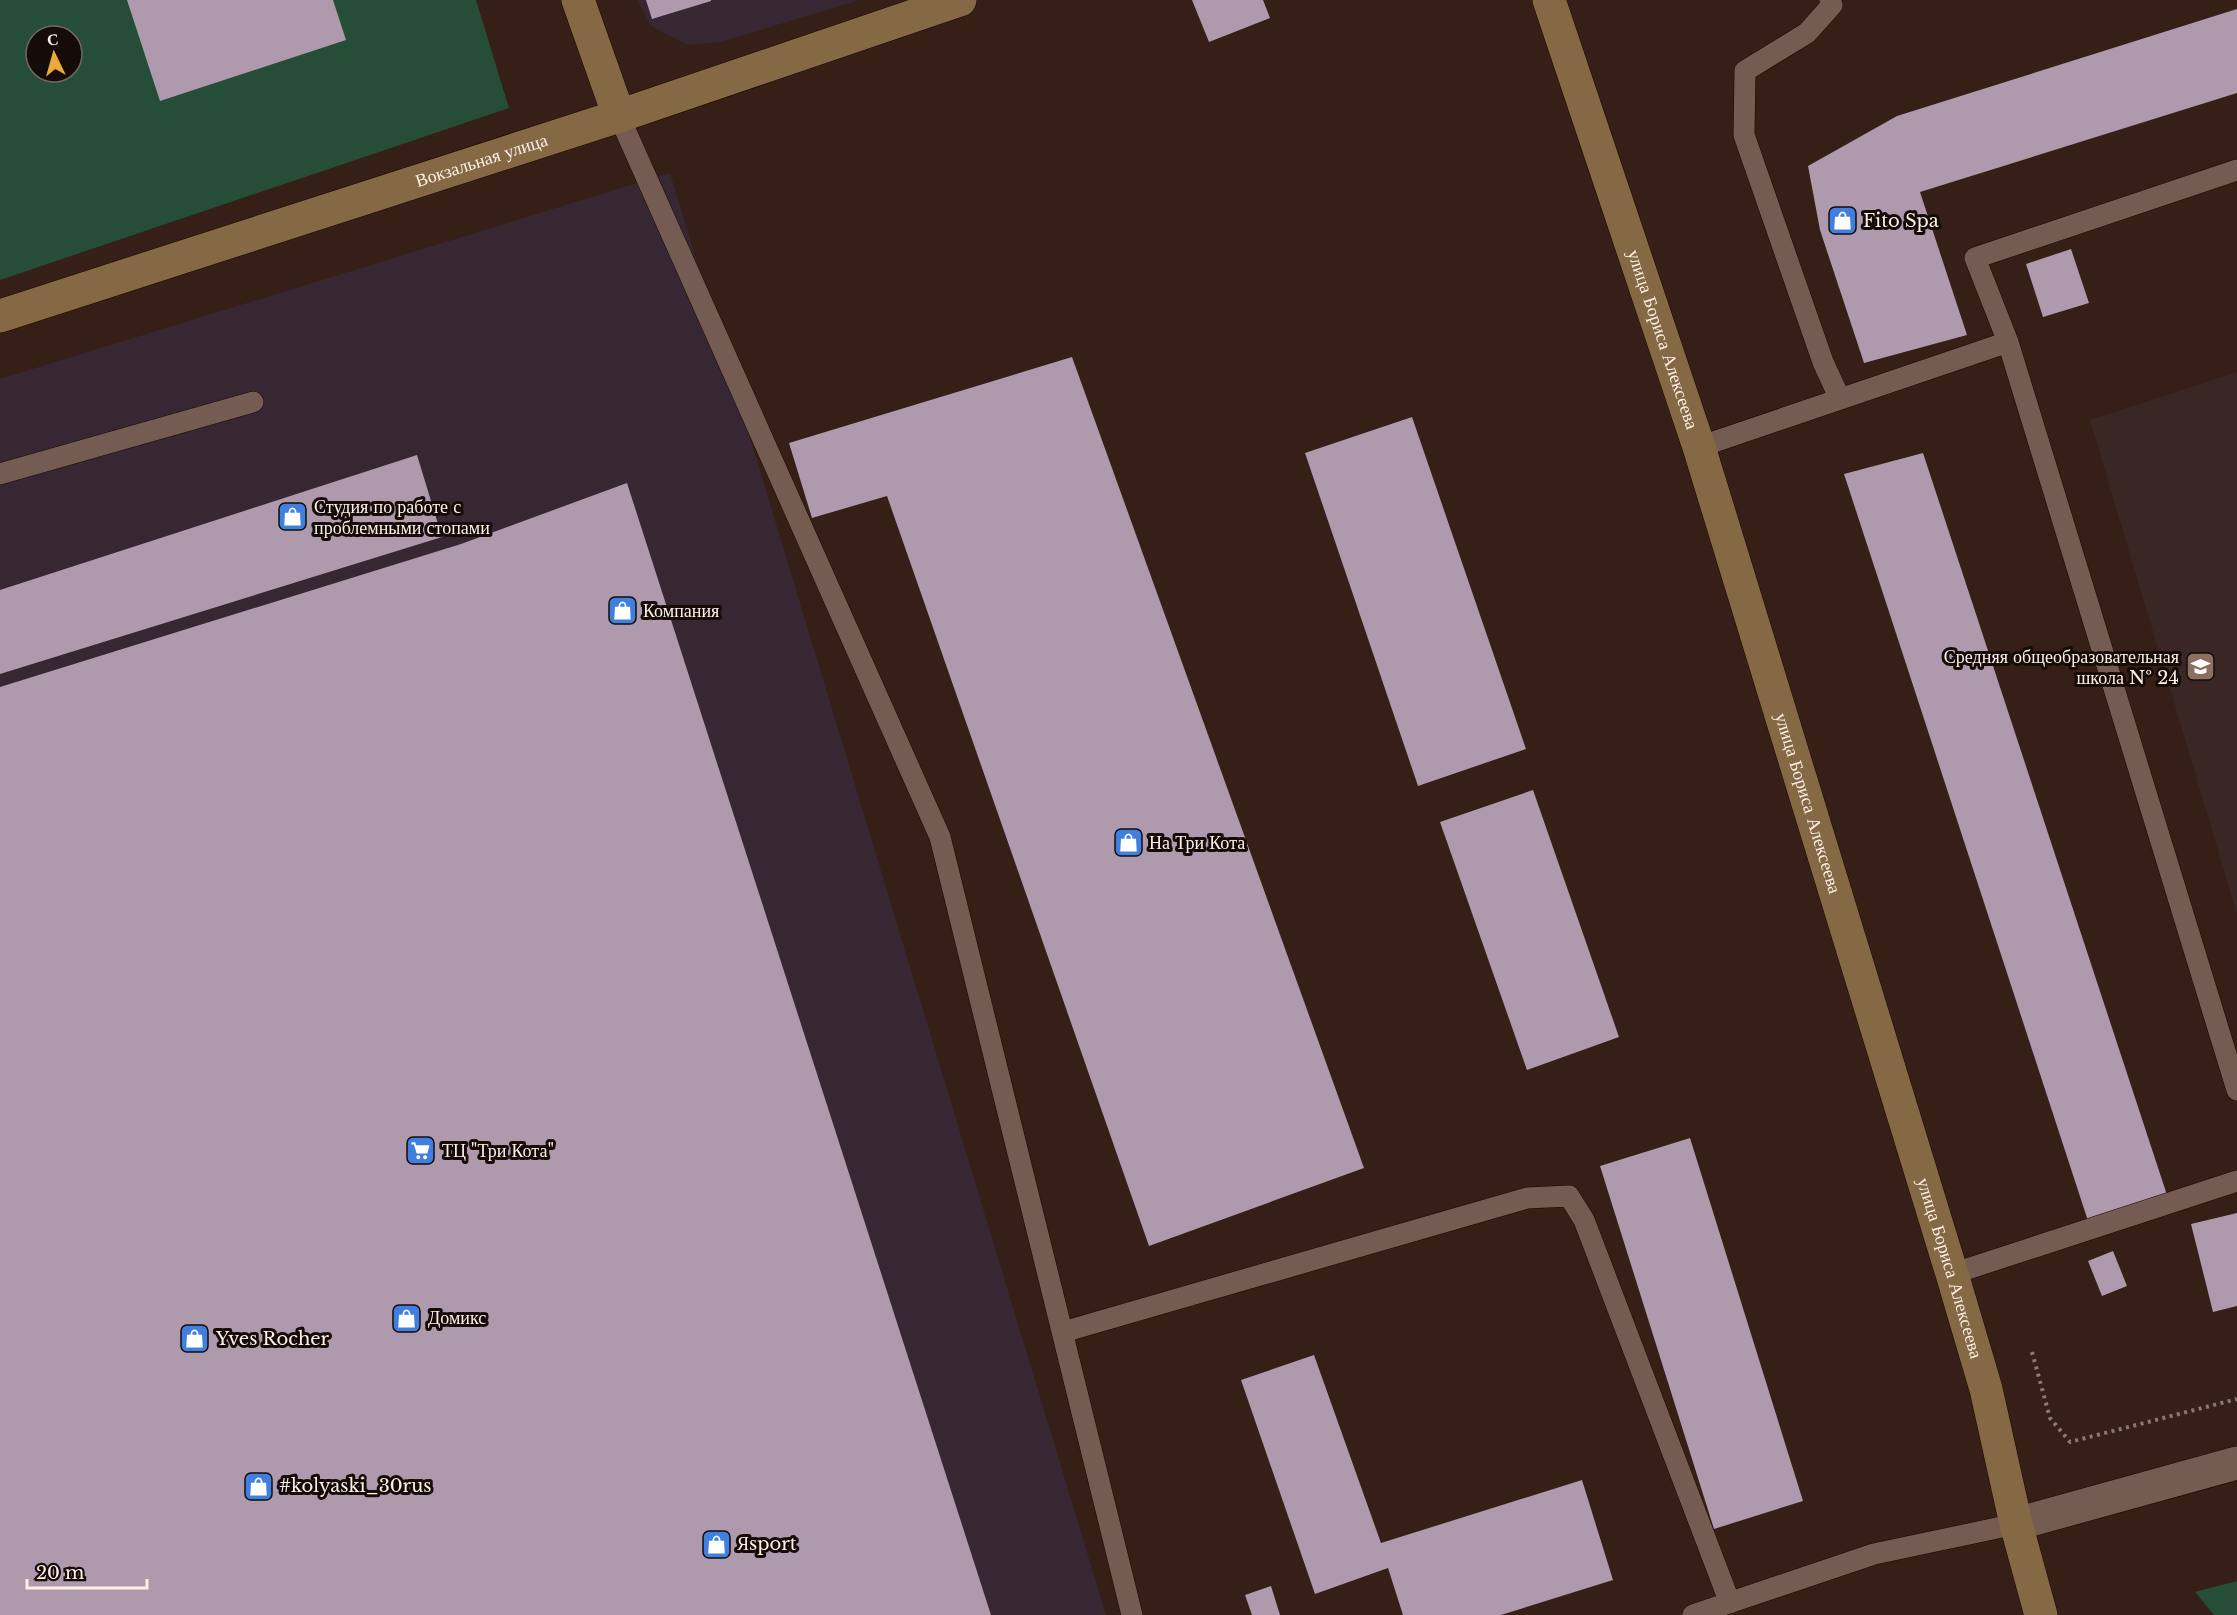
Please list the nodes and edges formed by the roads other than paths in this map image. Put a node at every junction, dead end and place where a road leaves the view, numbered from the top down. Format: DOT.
graph roads {
  1 [pos="578,0"];
  2 [pos="960,0"];
  3 [pos="1830,0"];
  4 [pos="1555,2"];
  5 [pos="620,116"];
  6 [pos="2237,170"];
  7 [pos="0,316"];
  8 [pos="2008,342"];
  9 [pos="1840,399"];
  10 [pos="253,402"];
  11 [pos="1699,447"];
  12 [pos="0,474"];
  13 [pos="2237,1090"];
  14 [pos="2237,1181"];
  15 [pos="1952,1274"];
  16 [pos="1063,1332"];
  17 [pos="2237,1463"];
  18 [pos="2016,1524"];
  19 [pos="1730,1603"];
  20 [pos="1132,1615"];
  21 [pos="1693,1615"];
  22 [pos="2041,1615"];
  1 -- 5 [label="main road"];
  2 -- 5 [label="main road, Вокзальная улица"];
  3 -- 9 [label="lane"];
  4 -- 11 [label="main road, улица Бориса Алексеева"];
  5 -- 7 [label="main road, Вокзальная улица"];
  5 -- 16 [label="lane"];
  6 -- 8 [label="lane"];
  8 -- 9 [label="lane"];
  8 -- 13 [label="lane"];
  9 -- 11 [label="lane"];
  10 -- 12 [label="lane"];
  11 -- 15 [label="main road, улица Бориса Алексеева"];
  14 -- 15 [label="lane"];
  15 -- 18 [label="main road, улица Бориса Алексеева"];
  16 -- 19 [label="lane"];
  16 -- 20 [label="lane"];
  17 -- 18 [label="street"];
  18 -- 19 [label="lane"];
  18 -- 22 [label="main road, улица Бориса Алексеева"];
  19 -- 21 [label="lane"];
}
